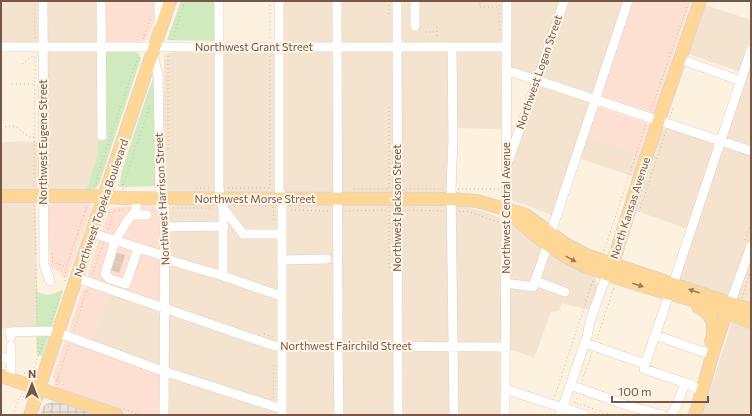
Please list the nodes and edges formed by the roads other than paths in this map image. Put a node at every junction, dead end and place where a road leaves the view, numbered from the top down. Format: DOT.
graph roads {
  1 [pos="43,1"];
  2 [pos="101,1"];
  3 [pos="159,1"];
  4 [pos="170,1"];
  5 [pos="219,1"];
  6 [pos="279,1"];
  7 [pos="337,1"];
  8 [pos="397,1"];
  9 [pos="415,1"];
  10 [pos="507,1"];
  11 [pos="564,1"];
  12 [pos="628,1"];
  13 [pos="700,1"];
  14 [pos="415,26"];
  15 [pos="159,34"];
  16 [pos="1,47"];
  17 [pos="39,47"];
  18 [pos="102,47"];
  19 [pos="218,47"];
  20 [pos="279,47"];
  21 [pos="337,47"];
  22 [pos="397,47"];
  23 [pos="452,47"];
  24 [pos="507,47"];
  25 [pos="751,50"];
  26 [pos="154,51"];
  27 [pos="680,59"];
  28 [pos="506,70"];
  29 [pos="741,80"];
  30 [pos="537,82"];
  31 [pos="595,101"];
  32 [pos="654,120"];
  33 [pos="102,136"];
  34 [pos="721,142"];
  35 [pos="751,151"];
  36 [pos="506,166"];
  37 [pos="1,196"];
  38 [pos="43,196"];
  39 [pos="105,197"];
  40 [pos="163,203"];
  41 [pos="222,203"];
  42 [pos="281,204"];
  43 [pos="338,205"];
  44 [pos="398,205"];
  45 [pos="452,205"];
  46 [pos="135,208"];
  47 [pos="507,210"];
  48 [pos="147,215"];
  49 [pos="164,226"];
  50 [pos="224,226"];
  51 [pos="92,233"];
  52 [pos="281,234"];
  53 [pos="550,238"];
  54 [pos="115,241"];
  55 [pos="751,246"];
  56 [pos="138,248"];
  57 [pos="165,258"];
  58 [pos="327,259"];
  59 [pos="281,260"];
  60 [pos="604,267"];
  61 [pos="223,276"];
  62 [pos="77,278"];
  63 [pos="50,281"];
  64 [pos="535,281"];
  65 [pos="506,283"];
  66 [pos="126,284"];
  67 [pos="671,290"];
  68 [pos="565,292"];
  69 [pos="123,294"];
  70 [pos="281,296"];
  71 [pos="737,308"];
  72 [pos="165,309"];
  73 [pos="751,322"];
  74 [pos="59,333"];
  75 [pos="655,335"];
  76 [pos="8,337"];
  77 [pos="585,343"];
  78 [pos="282,346"];
  79 [pos="338,346"];
  80 [pos="398,346"];
  81 [pos="452,347"];
  82 [pos="506,347"];
  83 [pos="710,352"];
  84 [pos="1,357"];
  85 [pos="11,360"];
  86 [pos="645,364"];
  87 [pos="164,371"];
  88 [pos="4,377"];
  89 [pos="685,383"];
  90 [pos="570,385"];
  91 [pos="505,389"];
  92 [pos="39,390"];
  93 [pos="703,392"];
  94 [pos="561,411"];
  95 [pos="628,411"];
  96 [pos="101,412"];
  97 [pos="119,412"];
  98 [pos="282,412"];
  99 [pos="30,415"];
  100 [pos="164,415"];
  101 [pos="339,415"];
  102 [pos="398,415"];
  103 [pos="454,415"];
  104 [pos="505,415"];
  105 [pos="585,415"];
  106 [pos="662,415"];
  107 [pos="671,415"];
  108 [pos="695,415"];
  1 -- 17 [label="street, Northwest Eugene Street"];
  2 -- 18 [label="street"];
  3 -- 15 [label="street"];
  4 -- 15 [label="main road, Northwest Topeka Boulevard"];
  5 -- 19 [label="street"];
  6 -- 20 [label="street"];
  7 -- 21 [label="street"];
  8 -- 22 [label="street, Northwest Jackson Street"];
  9 -- 14 [label="street"];
  10 -- 24 [label="street, Northwest Central Avenue"];
  11 -- 30 [label="street, Northwest Logan Street"];
  12 -- 31 [label="street"];
  13 -- 27 [label="main road, North Kansas Avenue"];
  15 -- 26 [label="main road, Northwest Topeka Boulevard"];
  16 -- 17 [label="street, Northwest Grant Street"];
  17 -- 18 [label="street, Northwest Grant Street"];
  17 -- 38 [label="street, Northwest Eugene Street"];
  18 -- 26 [label="street, Northwest Grant Street"];
  18 -- 33 [label="street"];
  19 -- 20 [label="street, Northwest Grant Street"];
  19 -- 26 [label="street, Northwest Grant Street"];
  19 -- 41 [label="street"];
  20 -- 21 [label="street, Northwest Grant Street"];
  20 -- 42 [label="street"];
  21 -- 22 [label="street, Northwest Grant Street"];
  21 -- 43 [label="street"];
  22 -- 23 [label="street, Northwest Grant Street"];
  22 -- 44 [label="street, Northwest Jackson Street"];
  23 -- 24 [label="street, Northwest Grant Street"];
  23 -- 45 [label="street"];
  24 -- 28 [label="street, Northwest Central Avenue"];
  25 -- 29 [label="street"];
  26 -- 39 [label="main road, Northwest Topeka Boulevard"];
  26 -- 40 [label="street, Northwest Harrison Street"];
  27 -- 29 [label="street"];
  27 -- 32 [label="main road, North Kansas Avenue"];
  28 -- 30 [label="street"];
  28 -- 36 [label="street, Northwest Central Avenue"];
  29 -- 34 [label="street"];
  30 -- 31 [label="street"];
  30 -- 36 [label="street, Northwest Logan Street"];
  31 -- 32 [label="street"];
  31 -- 53 [label="street"];
  32 -- 34 [label="street"];
  32 -- 60 [label="main road, North Kansas Avenue"];
  34 -- 35 [label="street"];
  34 -- 67 [label="street"];
  36 -- 47 [label="street, Northwest Central Avenue"];
  37 -- 38 [label="main road, Northwest Morse Street"];
  38 -- 39 [label="main road, Northwest Morse Street"];
  38 -- 63 [label="street, Northwest Eugene Street"];
  39 -- 46 [label="main road, Northwest Morse Street"];
  39 -- 51 [label="main road, Northwest Topeka Boulevard"];
  40 -- 41 [label="main road, Northwest Morse Street"];
  40 -- 46 [label="main road, Northwest Morse Street"];
  40 -- 49 [label="street, Northwest Harrison Street"];
  41 -- 42 [label="main road, Northwest Morse Street"];
  41 -- 50 [label="street"];
  41 -- 52 [label="street"];
  42 -- 43 [label="main road, Northwest Morse Street"];
  42 -- 52 [label="street"];
  43 -- 44 [label="main road, Northwest Morse Street"];
  43 -- 79 [label="street"];
  44 -- 45 [label="main road, Northwest Morse Street"];
  44 -- 80 [label="street, Northwest Jackson Street"];
  45 -- 47 [label="main road, Northwest Morse Street"];
  45 -- 81 [label="street"];
  46 -- 48 [label="street"];
  46 -- 54 [label="street"];
  47 -- 53 [label="main road, Northwest Morse Street"];
  47 -- 65 [label="street, Northwest Central Avenue"];
  49 -- 50 [label="street"];
  49 -- 57 [label="street, Northwest Harrison Street"];
  50 -- 61 [label="street"];
  51 -- 54 [label="street"];
  51 -- 62 [label="main road, Northwest Topeka Boulevard"];
  52 -- 59 [label="street"];
  53 -- 60 [label="main road, Northwest Morse Street"];
  53 -- 64 [label="street"];
  54 -- 56 [label="street"];
  54 -- 66 [label="street"];
  55 -- 71 [label="street"];
  56 -- 57 [label="street"];
  56 -- 66 [label="street"];
  57 -- 61 [label="street"];
  57 -- 72 [label="street, Northwest Harrison Street"];
  58 -- 59 [label="street"];
  59 -- 70 [label="street"];
  60 -- 67 [label="main road, Northwest Morse Street"];
  60 -- 77 [label="street, North Kansas Avenue"];
  61 -- 70 [label="street"];
  62 -- 69 [label="street, Northwest Fairchild Street"];
  62 -- 74 [label="main road, Northwest Topeka Boulevard"];
  64 -- 65 [label="street"];
  64 -- 68 [label="street"];
  65 -- 82 [label="street, Northwest Central Avenue"];
  66 -- 69 [label="street"];
  67 -- 71 [label="main road"];
  67 -- 75 [label="street"];
  67 -- 83 [label="main road"];
  69 -- 72 [label="street, Northwest Fairchild Street"];
  70 -- 78 [label="street"];
  71 -- 73 [label="main road"];
  71 -- 83 [label="main road"];
  72 -- 78 [label="street, Northwest Fairchild Street"];
  72 -- 87 [label="street, Northwest Harrison Street"];
  74 -- 76 [label="street"];
  74 -- 87 [label="street"];
  74 -- 92 [label="main road, Northwest Topeka Boulevard"];
  75 -- 83 [label="street"];
  75 -- 86 [label="street"];
  76 -- 85 [label="street"];
  77 -- 86 [label="street"];
  77 -- 90 [label="street, North Kansas Avenue"];
  78 -- 79 [label="street, Northwest Fairchild Street"];
  78 -- 98 [label="street"];
  79 -- 80 [label="street, Northwest Fairchild Street"];
  79 -- 101 [label="street"];
  80 -- 81 [label="street, Northwest Fairchild Street"];
  80 -- 102 [label="street, Northwest Jackson Street"];
  81 -- 82 [label="street, Northwest Fairchild Street"];
  81 -- 103 [label="street"];
  82 -- 91 [label="street, Northwest Central Avenue"];
  83 -- 93 [label="main road"];
  84 -- 85 [label="street"];
  85 -- 88 [label="street"];
  86 -- 89 [label="street"];
  87 -- 98 [label="street"];
  87 -- 100 [label="street, Northwest Harrison Street"];
  88 -- 92 [label="main road"];
  89 -- 93 [label="street"];
  89 -- 107 [label="street"];
  90 -- 94 [label="street, North Kansas Avenue"];
  90 -- 95 [label="street"];
  91 -- 94 [label="street"];
  91 -- 104 [label="street, Northwest Central Avenue"];
  92 -- 96 [label="main road"];
  92 -- 99 [label="main road, Northwest Topeka Boulevard"];
  93 -- 108 [label="main road"];
  94 -- 105 [label="street"];
  95 -- 106 [label="street"];
  96 -- 97 [label="main road"];
}
